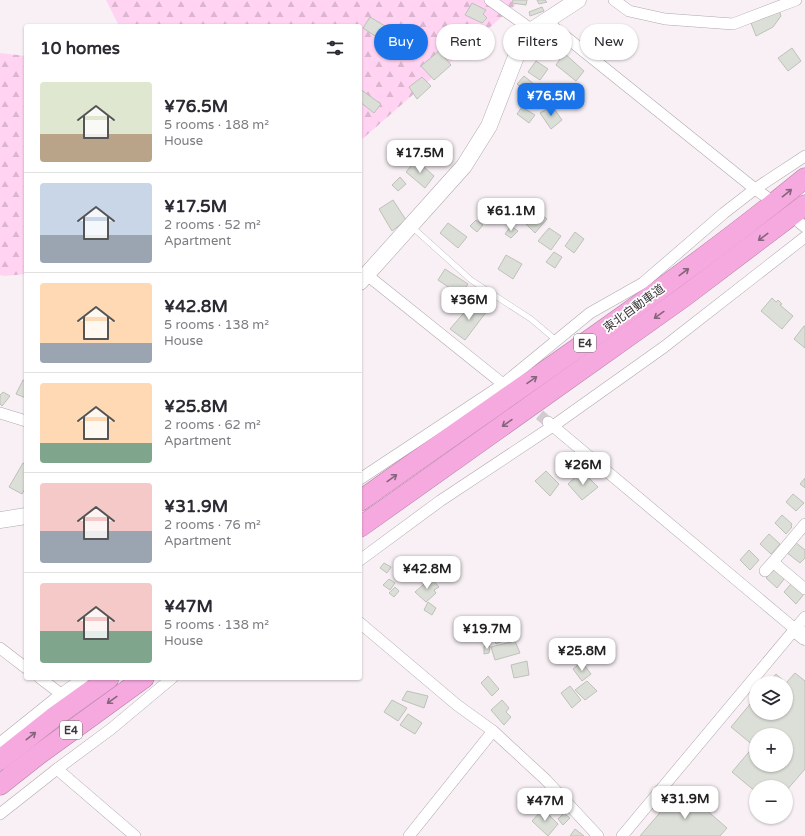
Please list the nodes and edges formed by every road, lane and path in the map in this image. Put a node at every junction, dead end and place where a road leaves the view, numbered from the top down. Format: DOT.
graph roads {
  1 [pos="490,0"];
  2 [pos="578,0"];
  3 [pos="614,0"];
  4 [pos="796,0"];
  5 [pos="546,20"];
  6 [pos="524,24"];
  7 [pos="540,24"];
  8 [pos="515,60"];
  9 [pos="805,156"];
  10 [pos="805,178"];
  11 [pos="755,189"];
  12 [pos="768,198"];
  13 [pos="803,218"];
  14 [pos="411,226"];
  15 [pos="805,237"];
  16 [pos="363,279"];
  17 [pos="557,341"];
  18 [pos="505,387"];
  19 [pos="0,413"];
  20 [pos="24,420"];
  21 [pos="550,424"];
  22 [pos="362,478"];
  23 [pos="362,500"];
  24 [pos="24,516"];
  25 [pos="0,520"];
  26 [pos="805,524"];
  27 [pos="362,526"];
  28 [pos="362,559"];
  29 [pos="773,562"];
  30 [pos="765,571"];
  31 [pos="805,589"];
  32 [pos="362,625"];
  33 [pos="802,628"];
  34 [pos="0,648"];
  35 [pos="24,666"];
  36 [pos="43,680"];
  37 [pos="80,680"];
  38 [pos="106,680"];
  39 [pos="141,680"];
  40 [pos="170,680"];
  41 [pos="61,694"];
  42 [pos="493,731"];
  43 [pos="0,743"];
  44 [pos="0,760"];
  45 [pos="57,769"];
  46 [pos="0,785"];
  47 [pos="0,814"];
  48 [pos="135,836"];
  49 [pos="409,836"];
  50 [pos="598,836"];
  51 [pos="622,836"];
  1 -- 6 [label="street"];
  2 -- 5 [label="street"];
  3 -- 4 [label="street"];
  5 -- 7 [label="street"];
  5 -- 11 [label="street"];
  8 -- 14 [label="street"];
  9 -- 11 [label="street"];
  23 -- 10 [label="highway, 東北自動車道 / E4, one-way"];
  11 -- 12 [label="street"];
  11 -- 17 [label="street"];
  13 -- 27 [label="highway, 東北自動車道 / E4, one-way"];
  14 -- 16 [label="street"];
  14 -- 17 [label="lane"];
  15 -- 21 [label="street"];
  16 -- 18 [label="street"];
  17 -- 18 [label="street"];
  18 -- 22 [label="street"];
  19 -- 20 [label="street"];
  21 -- 28 [label="street"];
  21 -- 33 [label="street"];
  24 -- 25 [label="street"];
  26 -- 29 [label="street"];
  29 -- 30 [label="street"];
  29 -- 31 [label="street"];
  32 -- 42 [label="street"];
  33 -- 51 [label="street"];
  34 -- 35 [label="street"];
  36 -- 41 [label="street"];
  37 -- 41 [label="street"];
  44 -- 38 [label="highway, E4, one-way"];
  39 -- 46 [label="highway, E4, one-way"];
  40 -- 45 [label="street"];
  41 -- 43 [label="street"];
  42 -- 49 [label="street"];
  42 -- 50 [label="street"];
  45 -- 47 [label="street"];
  45 -- 48 [label="street"];
}
